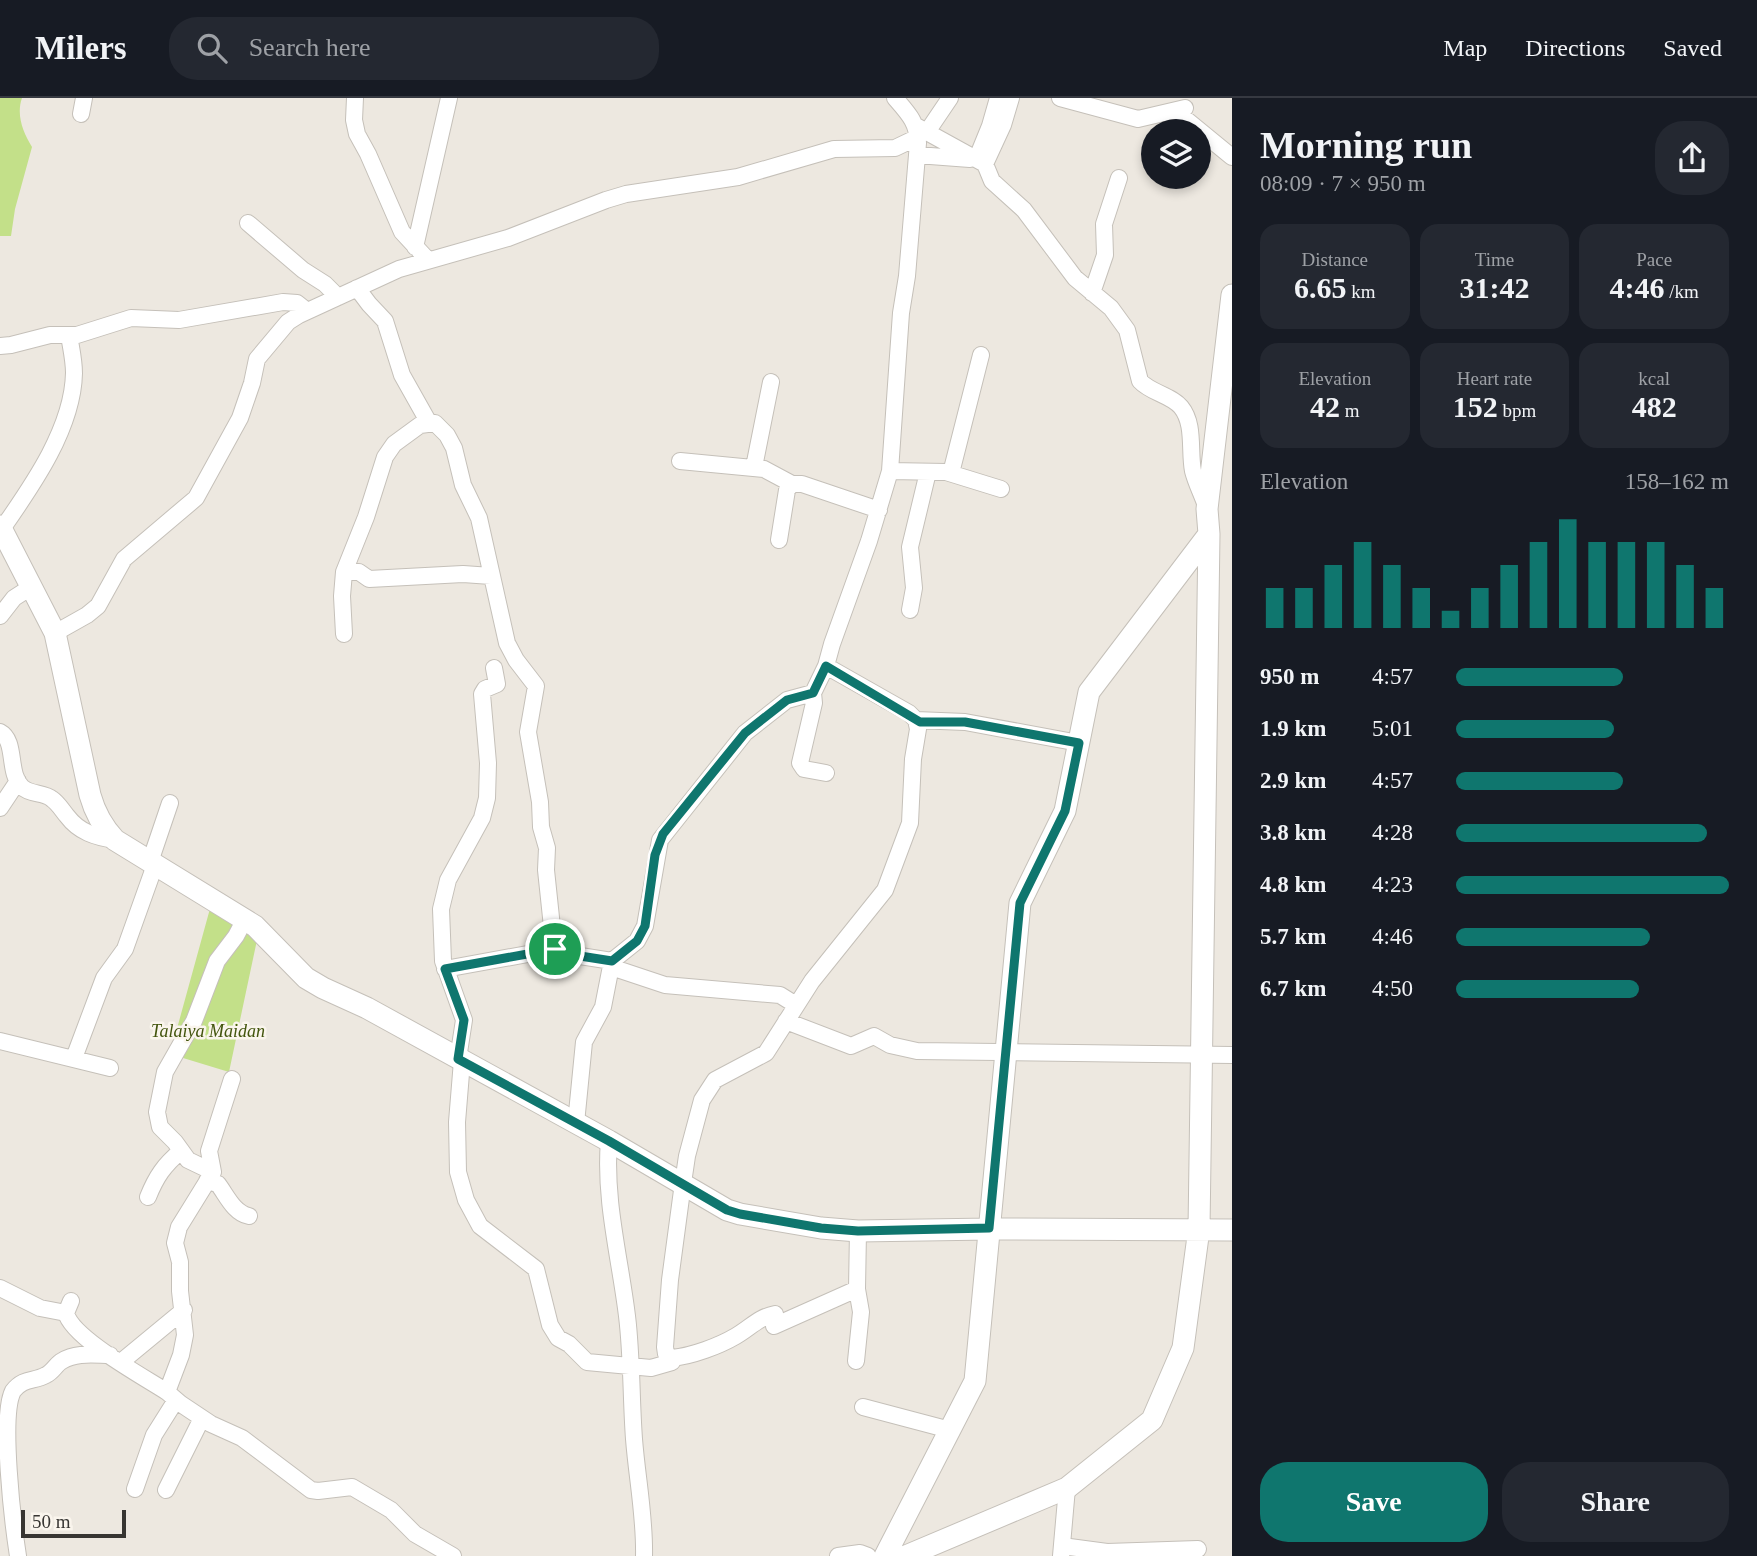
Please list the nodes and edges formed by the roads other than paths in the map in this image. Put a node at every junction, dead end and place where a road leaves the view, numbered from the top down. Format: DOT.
graph roads {
  1 [pos="355,98"];
  2 [pos="449,98"];
  3 [pos="895,98"];
  4 [pos="950,98"];
  5 [pos="998,98"];
  6 [pos="1011,98"];
  7 [pos="1060,98"];
  8 [pos="919,139"];
  9 [pos="1232,157"];
  10 [pos="981,161"];
  11 [pos="1119,178"];
  12 [pos="248,223"];
  13 [pos="415,247"];
  14 [pos="427,259"];
  15 [pos="357,288"];
  16 [pos="1093,293"];
  17 [pos="1232,295"];
  18 [pos="338,297"];
  19 [pos="307,311"];
  20 [pos="69,335"];
  21 [pos="0,346"];
  22 [pos="981,355"];
  23 [pos="771,382"];
  24 [pos="429,423"];
  25 [pos="680,461"];
  26 [pos="754,467"];
  27 [pos="890,471"];
  28 [pos="928,472"];
  29 [pos="951,473"];
  30 [pos="792,484"];
  31 [pos="1001,489"];
  32 [pos="1208,501"];
  33 [pos="879,510"];
  34 [pos="1,527"];
  35 [pos="1209,534"];
  36 [pos="779,540"];
  37 [pos="344,572"];
  38 [pos="491,576"];
  39 [pos="31,587"];
  40 [pos="910,610"];
  41 [pos="0,616"];
  42 [pos="55,633"];
  43 [pos="344,634"];
  44 [pos="826,666"];
  45 [pos="494,668"];
  46 [pos="813,693"];
  47 [pos="915,720"];
  48 [pos="0,732"];
  49 [pos="1079,743"];
  50 [pos="826,773"];
  51 [pos="25,788"];
  52 [pos="170,803"];
  53 [pos="0,808"];
  54 [pos="115,840"];
  55 [pos="153,863"];
  56 [pos="245,919"];
  57 [pos="555,949"];
  58 [pos="612,964"];
  59 [pos="445,969"];
  60 [pos="796,1005"];
  61 [pos="786,1021"];
  62 [pos="0,1041"];
  63 [pos="1006,1051"];
  64 [pos="1201,1055"];
  65 [pos="1232,1055"];
  66 [pos="74,1058"];
  67 [pos="460,1060"];
  68 [pos="110,1068"];
  69 [pos="232,1079"];
  70 [pos="576,1123"];
  71 [pos="609,1141"];
  72 [pos="181,1151"];
  73 [pos="210,1177"];
  74 [pos="682,1183"];
  75 [pos="148,1197"];
  76 [pos="250,1216"];
  77 [pos="989,1228"];
  78 [pos="1199,1229"];
  79 [pos="1232,1230"];
  80 [pos="858,1231"];
  81 [pos="0,1288"];
  82 [pos="857,1289"];
  83 [pos="184,1310"];
  84 [pos="115,1358"];
  85 [pos="856,1361"];
  86 [pos="672,1362"];
  87 [pos="629,1366"];
  88 [pos="6,1392"];
  89 [pos="172,1396"];
  90 [pos="863,1407"];
  91 [pos="201,1418"];
  92 [pos="950,1430"];
  93 [pos="1067,1488"];
  94 [pos="135,1489"];
  95 [pos="166,1490"];
  96 [pos="1198,1549"];
  97 [pos="1062,1551"];
  98 [pos="19,1556"];
  99 [pos="453,1556"];
  100 [pos="645,1556"];
  101 [pos="838,1556"];
  102 [pos="868,1556"];
  103 [pos="885,1556"];
  104 [pos="906,1556"];
  1 -- 13 [label="street"];
  2 -- 13 [label="street"];
  3 -- 8 [label="street"];
  4 -- 8 [label="street"];
  5 -- 10 [label="street"];
  6 -- 10 [label="street"];
  7 -- 9 [label="street"];
  8 -- 10 [label="street"];
  8 -- 10 [label="street"];
  8 -- 14 [label="street"];
  8 -- 27 [label="street"];
  10 -- 16 [label="street"];
  11 -- 16 [label="street"];
  12 -- 18 [label="street"];
  13 -- 14 [label="street"];
  14 -- 15 [label="street"];
  15 -- 18 [label="street"];
  15 -- 24 [label="street"];
  16 -- 32 [label="street"];
  17 -- 32 [label="street"];
  18 -- 19 [label="street"];
  19 -- 20 [label="street"];
  19 -- 42 [label="street"];
  20 -- 21 [label="street"];
  20 -- 34 [label="street"];
  22 -- 29 [label="street"];
  23 -- 26 [label="street"];
  24 -- 37 [label="street"];
  24 -- 38 [label="street"];
  25 -- 26 [label="street"];
  26 -- 30 [label="street"];
  27 -- 28 [label="street"];
  27 -- 33 [label="street"];
  28 -- 29 [label="street"];
  28 -- 40 [label="street"];
  29 -- 31 [label="street"];
  30 -- 33 [label="street"];
  30 -- 36 [label="street"];
  32 -- 35 [label="street"];
  33 -- 44 [label="street"];
  34 -- 39 [label="street"];
  35 -- 49 [label="street"];
  35 -- 64 [label="street"];
  37 -- 38 [label="street"];
  37 -- 43 [label="street"];
  38 -- 57 [label="street"];
  39 -- 41 [label="street"];
  39 -- 42 [label="street"];
  42 -- 54 [label="street"];
  44 -- 46 [label="street"];
  44 -- 47 [label="street"];
  45 -- 59 [label="street"];
  46 -- 50 [label="street"];
  46 -- 58 [label="street"];
  47 -- 49 [label="street"];
  47 -- 60 [label="street"];
  48 -- 51 [label="street"];
  49 -- 63 [label="street"];
  51 -- 53 [label="street"];
  51 -- 54 [label="street"];
  52 -- 55 [label="street"];
  54 -- 55 [label="street"];
  55 -- 56 [label="street"];
  55 -- 66 [label="street"];
  56 -- 67 [label="street"];
  56 -- 72 [label="street"];
  57 -- 58 [label="street"];
  57 -- 59 [label="street"];
  58 -- 60 [label="street"];
  58 -- 70 [label="street"];
  59 -- 67 [label="street"];
  60 -- 61 [label="street"];
  61 -- 63 [label="street"];
  61 -- 74 [label="street"];
  62 -- 66 [label="street"];
  63 -- 64 [label="street"];
  63 -- 77 [label="street"];
  64 -- 65 [label="street"];
  64 -- 78 [label="street"];
  66 -- 68 [label="street"];
  67 -- 70 [label="street"];
  67 -- 87 [label="street"];
  69 -- 73 [label="street"];
  70 -- 71 [label="street"];
  71 -- 74 [label="street"];
  71 -- 87 [label="street"];
  72 -- 73 [label="street"];
  72 -- 75 [label="street"];
  73 -- 76 [label="street"];
  73 -- 83 [label="street"];
  74 -- 80 [label="street"];
  74 -- 82 [label="street"];
  77 -- 78 [label="street"];
  77 -- 80 [label="street"];
  77 -- 92 [label="street"];
  78 -- 79 [label="street"];
  78 -- 93 [label="street"];
  80 -- 82 [label="street"];
  81 -- 84 [label="street"];
  82 -- 85 [label="street"];
  83 -- 84 [label="street"];
  83 -- 89 [label="street"];
  84 -- 88 [label="street"];
  84 -- 89 [label="street"];
  86 -- 87 [label="street"];
  87 -- 100 [label="street"];
  88 -- 98 [label="street"];
  89 -- 91 [label="street"];
  89 -- 94 [label="street"];
  90 -- 92 [label="street"];
  91 -- 95 [label="street"];
  91 -- 99 [label="street"];
  92 -- 103 [label="street"];
  93 -- 97 [label="street"];
  93 -- 104 [label="street"];
  96 -- 97 [label="street"];
  101 -- 102 [label="street"];
}
